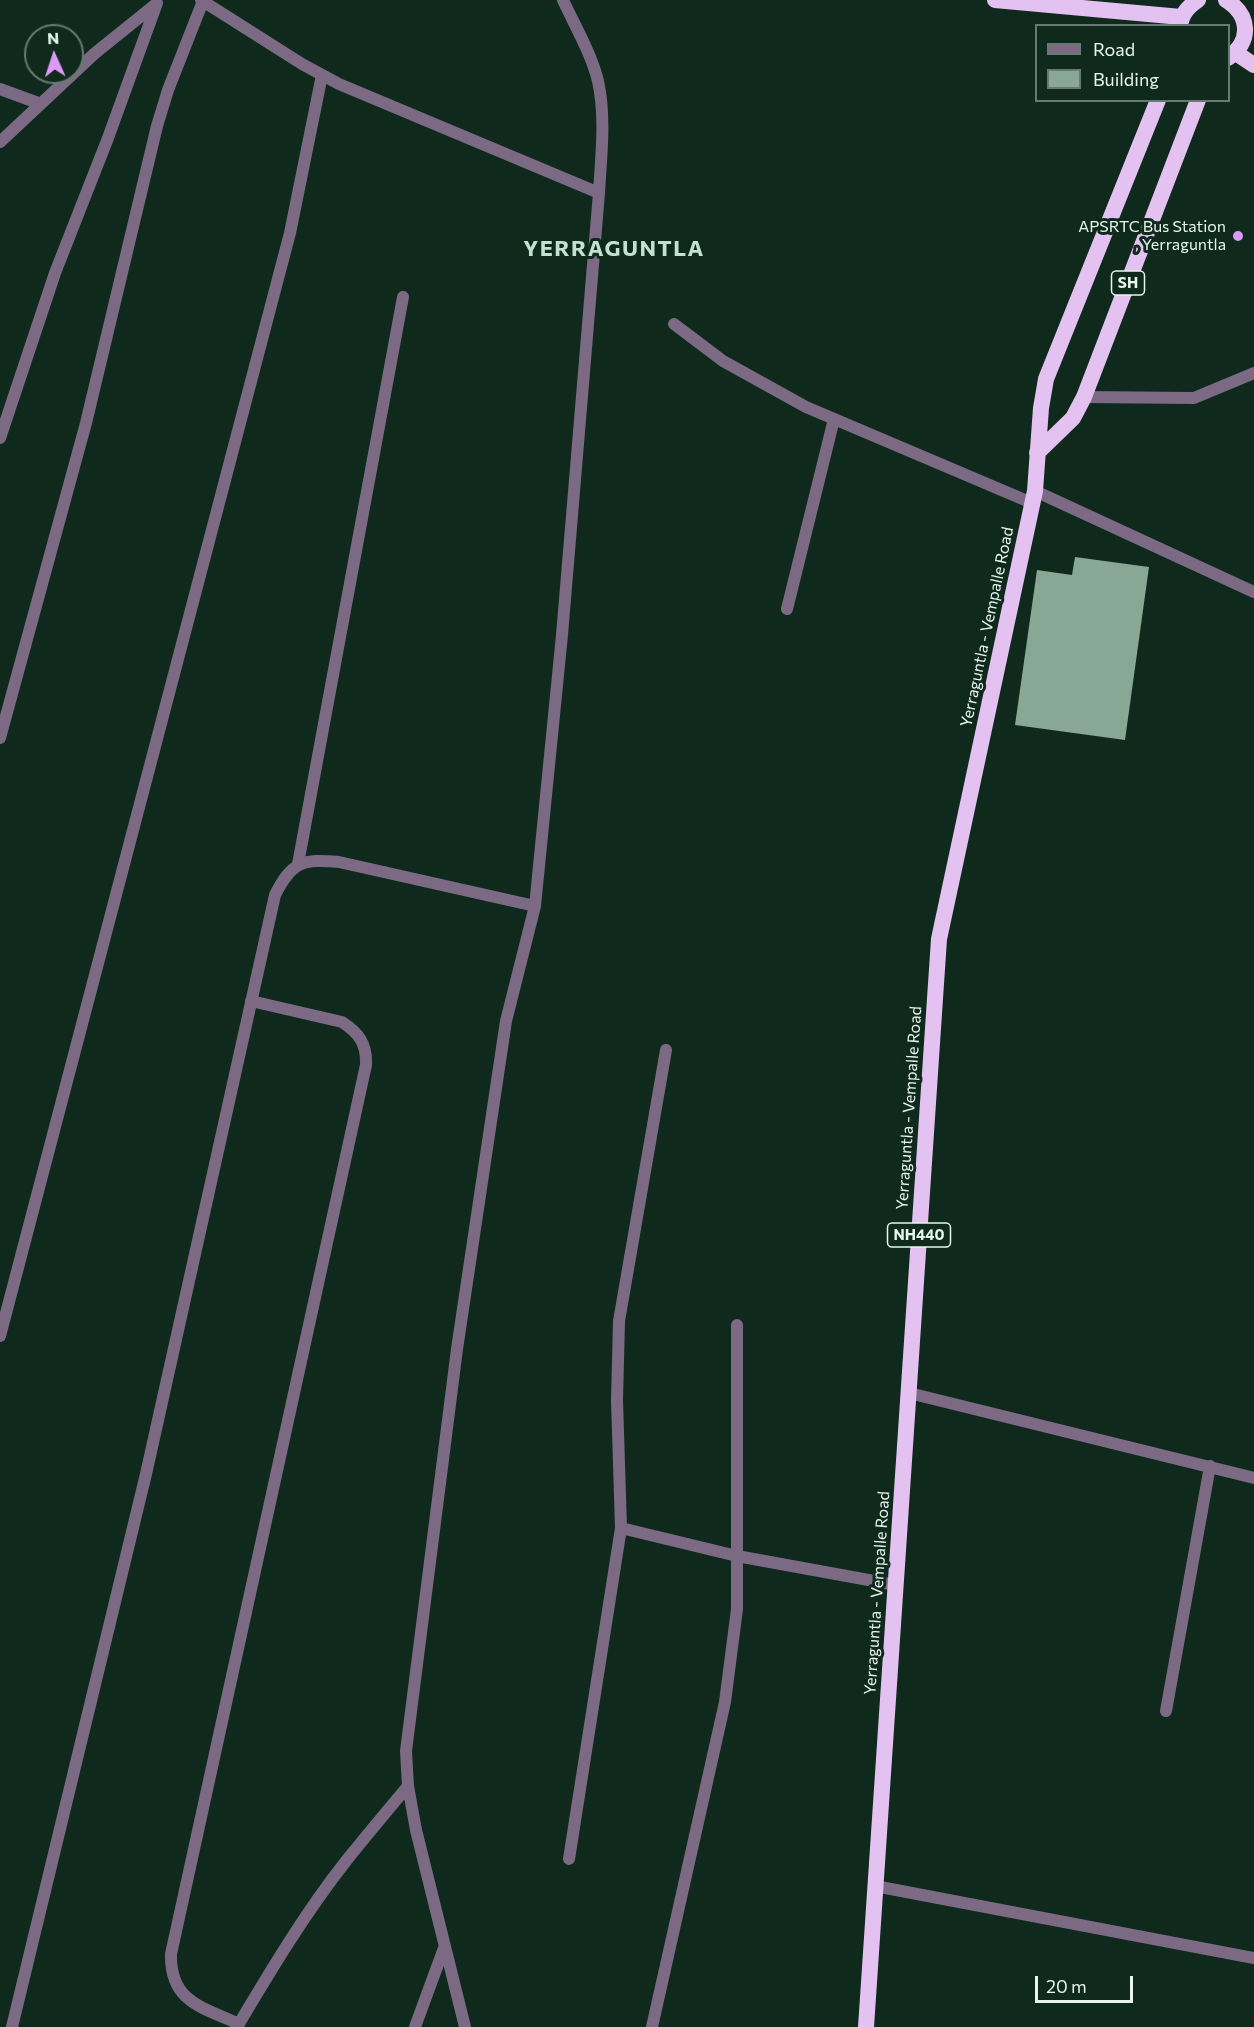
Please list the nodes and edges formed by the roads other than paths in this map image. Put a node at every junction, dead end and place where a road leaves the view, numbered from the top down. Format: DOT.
graph roads {
  1 [pos="202,0"];
  2 [pos="563,0"];
  3 [pos="995,0"];
  4 [pos="1198,0"];
  5 [pos="1226,0"];
  6 [pos="159,1"];
  7 [pos="1180,21"];
  8 [pos="1250,32"];
  9 [pos="1232,56"];
  10 [pos="1254,65"];
  11 [pos="322,75"];
  12 [pos="0,89"];
  13 [pos="1157,102"];
  14 [pos="1197,102"];
  15 [pos="41,104"];
  16 [pos="0,142"];
  17 [pos="599,193"];
  18 [pos="403,297"];
  19 [pos="674,324"];
  20 [pos="1254,373"];
  21 [pos="1084,397"];
  22 [pos="834,419"];
  23 [pos="0,438"];
  24 [pos="1037,453"];
  25 [pos="1034,497"];
  26 [pos="1254,592"];
  27 [pos="787,609"];
  28 [pos="0,738"];
  29 [pos="298,864"];
  30 [pos="535,906"];
  31 [pos="251,1001"];
  32 [pos="666,1050"];
  33 [pos="736,1325"];
  34 [pos="0,1336"];
  35 [pos="909,1393"];
  36 [pos="1210,1466"];
  37 [pos="1254,1478"];
  38 [pos="621,1528"];
  39 [pos="737,1556"];
  40 [pos="896,1585"];
  41 [pos="1166,1711"];
  42 [pos="408,1786"];
  43 [pos="569,1859"];
  44 [pos="875,1886"];
  45 [pos="444,1948"];
  46 [pos="1254,1958"];
  47 [pos="238,2026"];
  48 [pos="12,2027"];
  49 [pos="415,2027"];
  50 [pos="465,2027"];
  51 [pos="652,2027"];
  52 [pos="866,2027"];
  1 -- 11 [label="street"];
  1 -- 28 [label="street"];
  2 -- 17 [label="street"];
  3 -- 7 [label="highway"];
  4 -- 7 [label="highway"];
  5 -- 8 [label="highway"];
  6 -- 15 [label="street"];
  6 -- 23 [label="street"];
  8 -- 9 [label="highway"];
  9 -- 10 [label="highway"];
  11 -- 17 [label="street"];
  11 -- 34 [label="street"];
  12 -- 15 [label="street"];
  13 -- 24 [label="highway, Yerraguntla - Vempalle Road / SH"];
  14 -- 21 [label="highway, SH"];
  15 -- 16 [label="street"];
  17 -- 30 [label="street"];
  18 -- 29 [label="street"];
  19 -- 22 [label="street"];
  20 -- 21 [label="street"];
  21 -- 24 [label="highway, SH"];
  22 -- 25 [label="street"];
  22 -- 27 [label="street"];
  24 -- 25 [label="highway, Yerraguntla - Vempalle Road / NH440"];
  25 -- 26 [label="street"];
  25 -- 35 [label="highway, Yerraguntla - Vempalle Road / NH440"];
  29 -- 30 [label="street"];
  29 -- 31 [label="street"];
  30 -- 42 [label="street"];
  31 -- 47 [label="street"];
  31 -- 48 [label="street"];
  32 -- 38 [label="street"];
  33 -- 39 [label="street"];
  35 -- 36 [label="street"];
  35 -- 40 [label="highway, Yerraguntla - Vempalle Road / NH440"];
  36 -- 37 [label="street"];
  36 -- 41 [label="street"];
  38 -- 39 [label="street"];
  38 -- 43 [label="street"];
  39 -- 40 [label="street"];
  39 -- 51 [label="street"];
  40 -- 44 [label="highway, Yerraguntla - Vempalle Road / NH440"];
  42 -- 45 [label="street"];
  42 -- 47 [label="street"];
  44 -- 46 [label="street"];
  44 -- 52 [label="highway, Yerraguntla - Vempalle Road / NH440"];
  45 -- 49 [label="street"];
  45 -- 50 [label="street"];
}
